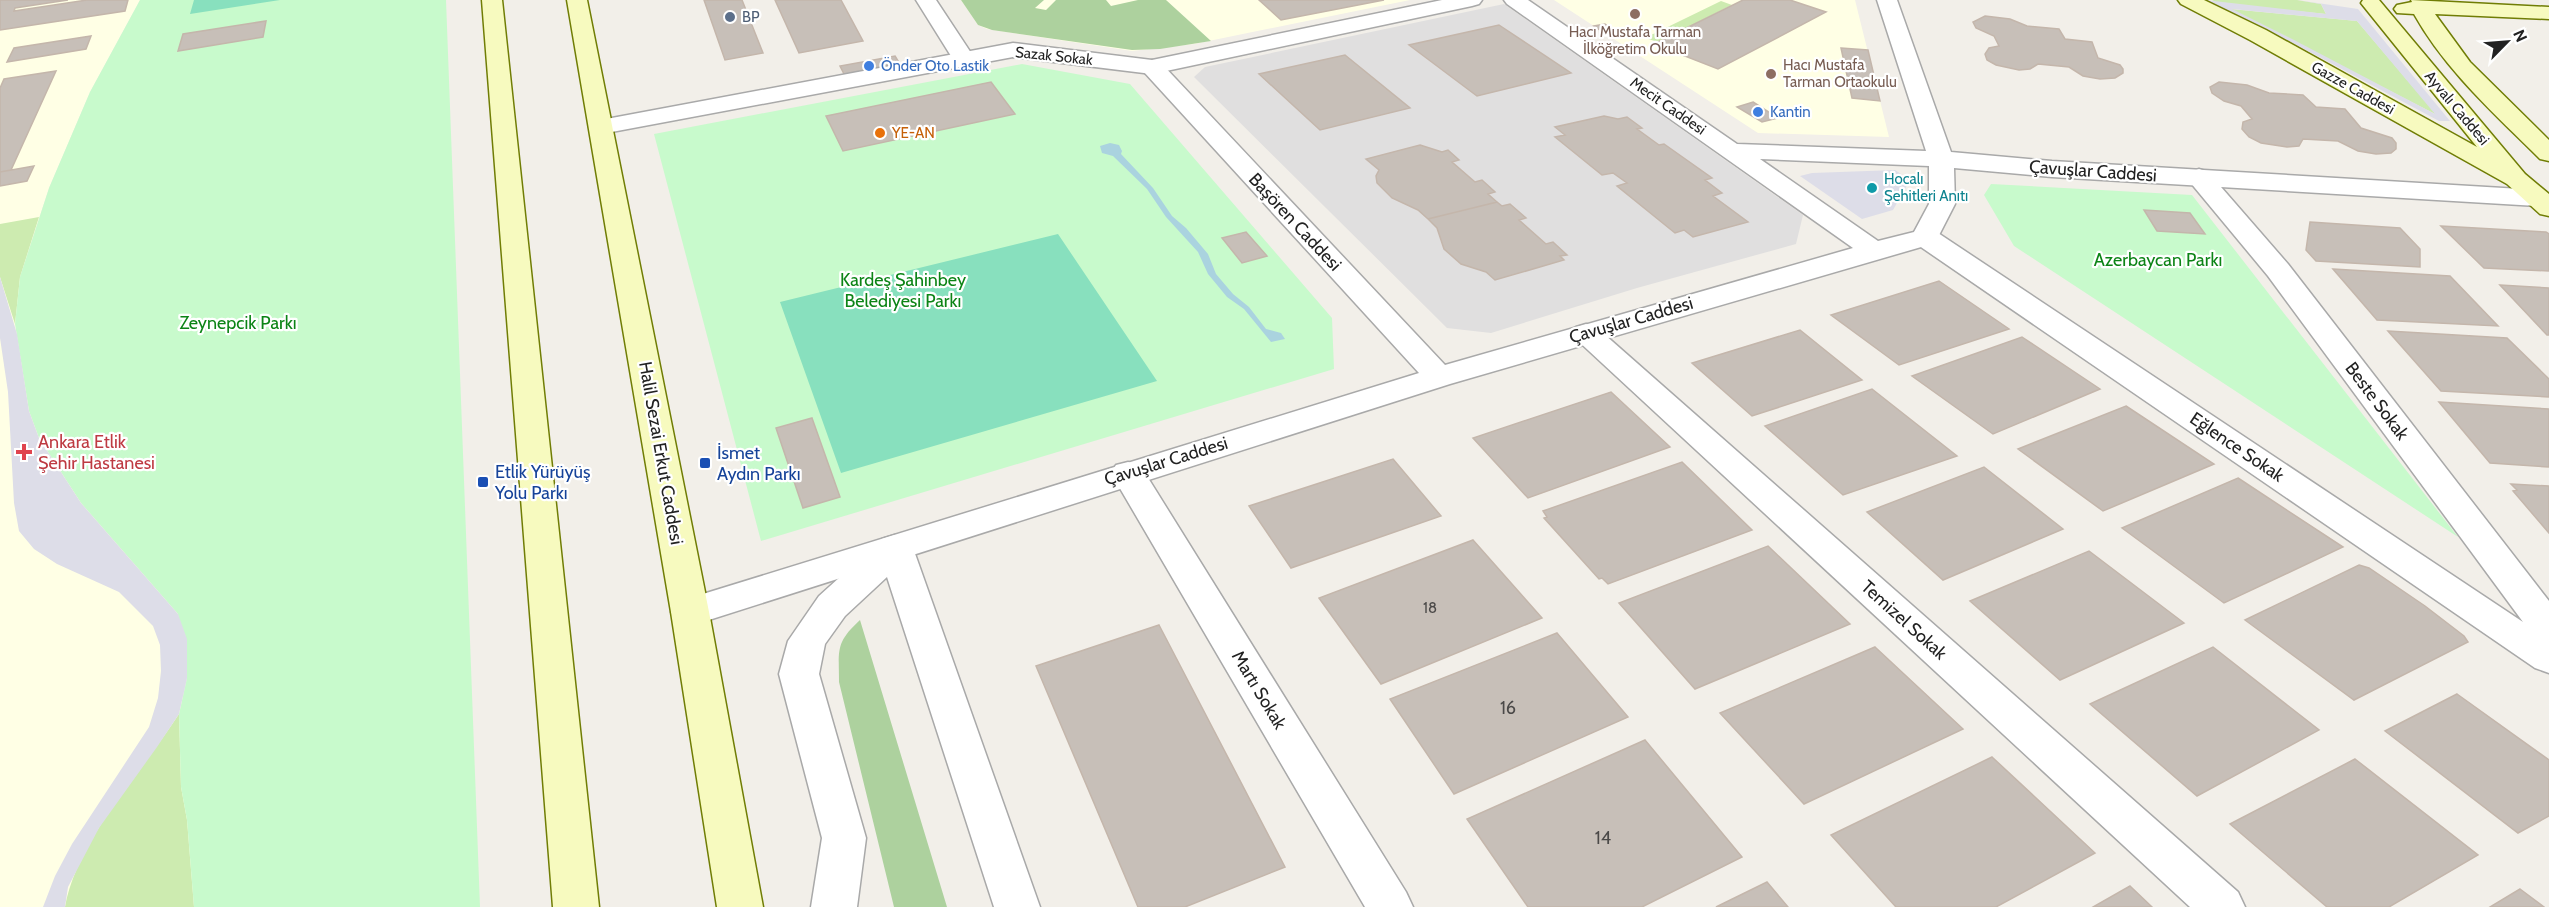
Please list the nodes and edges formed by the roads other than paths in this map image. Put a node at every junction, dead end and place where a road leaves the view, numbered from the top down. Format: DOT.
graph roads {
  1 [pos="492,0"];
  2 [pos="577,0"];
  3 [pos="926,0"];
  4 [pos="1472,0"];
  5 [pos="1514,0"];
  6 [pos="1887,0"];
  7 [pos="2188,0"];
  8 [pos="2535,0"];
  9 [pos="2549,1"];
  10 [pos="2362,2"];
  11 [pos="2421,3"];
  12 [pos="2549,13"];
  13 [pos="964,59"];
  14 [pos="1152,67"];
  15 [pos="601,127"];
  16 [pos="1733,151"];
  17 [pos="2549,154"];
  18 [pos="1941,159"];
  19 [pos="2199,177"];
  20 [pos="2534,195"];
  21 [pos="1925,237"];
  22 [pos="1874,250"];
  23 [pos="1586,333"];
  24 [pos="1439,377"];
  25 [pos="1128,473"];
  26 [pos="895,548"];
  27 [pos="690,612"];
  28 [pos="2549,628"];
  29 [pos="2549,658"];
  30 [pos="576,907"];
  31 [pos="740,907"];
  32 [pos="834,907"];
  33 [pos="1017,907"];
  34 [pos="1390,907"];
  35 [pos="2222,907"];
  1 -- 30 [label="main road"];
  2 -- 15 [label="main road, Halil Sezai Erkut Caddesi"];
  3 -- 13 [label="street"];
  4 -- 14 [label="street, Sazak Sokak"];
  5 -- 16 [label="street, Mecit Caddesi"];
  6 -- 18 [label="street"];
  7 -- 20 [label="main road, Gazze Caddesi"];
  8 -- 9 [label="main road"];
  10 -- 11 [label="main road, Ayvalı Caddesi"];
  10 -- 20 [label="main road, Ayvalı Caddesi"];
  11 -- 12 [label="main road"];
  11 -- 17 [label="main road, Ayvalı Caddesi"];
  13 -- 14 [label="street, Sazak Sokak"];
  13 -- 15 [label="street, Sazak Sokak"];
  14 -- 24 [label="street, Başören Caddesi"];
  15 -- 27 [label="main road, Halil Sezai Erkut Caddesi"];
  16 -- 18 [label="street"];
  16 -- 22 [label="street, Mecit Caddesi"];
  18 -- 19 [label="street, Çavuşlar Caddesi"];
  18 -- 21 [label="street"];
  19 -- 20 [label="street, Çavuşlar Caddesi"];
  19 -- 28 [label="street, Beste Sokak"];
  21 -- 22 [label="street, Çavuşlar Caddesi"];
  21 -- 29 [label="street, Eğlence Sokak"];
  22 -- 23 [label="street, Çavuşlar Caddesi"];
  23 -- 24 [label="street, Çavuşlar Caddesi"];
  23 -- 35 [label="street, Temizel Sokak"];
  24 -- 25 [label="street, Çavuşlar Caddesi"];
  25 -- 26 [label="street, Çavuşlar Caddesi"];
  25 -- 34 [label="street, Martı Sokak"];
  26 -- 27 [label="street, Çavuşlar Caddesi"];
  26 -- 32 [label="street"];
  26 -- 33 [label="street"];
  27 -- 31 [label="main road, Halil Sezai Erkut Caddesi"];
}
